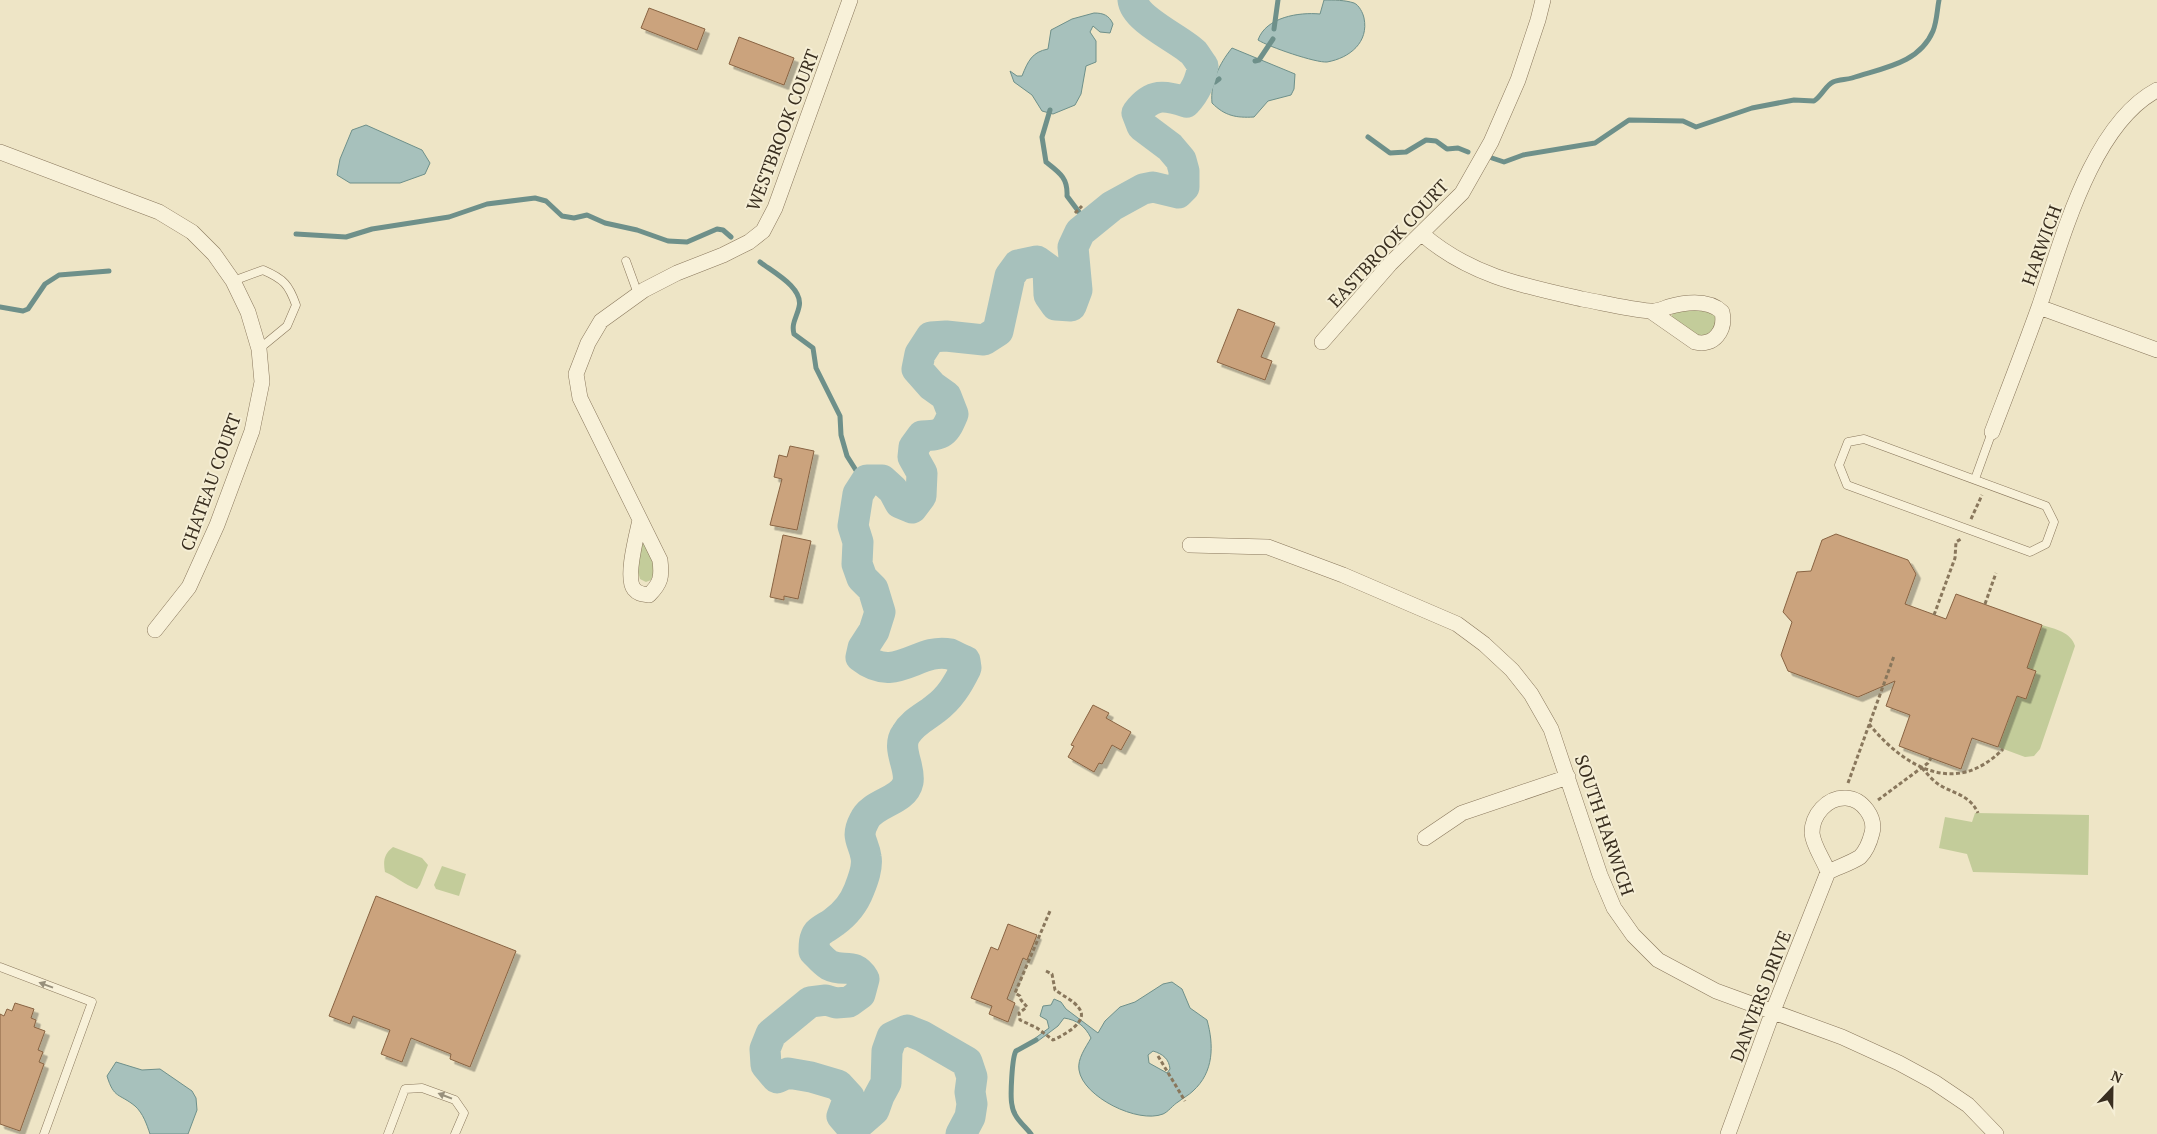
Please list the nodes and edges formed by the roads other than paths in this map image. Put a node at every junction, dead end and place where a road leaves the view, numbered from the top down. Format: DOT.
graph roads {
  1 [pos="1543,0"];
  2 [pos="845,1"];
  3 [pos="2157,90"];
  4 [pos="0,152"];
  5 [pos="1422,234"];
  6 [pos="626,261"];
  7 [pos="233,281"];
  8 [pos="638,294"];
  9 [pos="2039,307"];
  10 [pos="1652,312"];
  11 [pos="1322,342"];
  12 [pos="260,350"];
  13 [pos="2157,350"];
  14 [pos="1992,432"];
  15 [pos="1975,479"];
  16 [pos="640,520"];
  17 [pos="1190,545"];
  18 [pos="155,630"];
  19 [pos="1568,778"];
  20 [pos="1425,838"];
  21 [pos="1828,872"];
  22 [pos="0,967"];
  23 [pos="1773,1011"];
  24 [pos="44,1134"];
  25 [pos="388,1134"];
  26 [pos="455,1134"];
  27 [pos="1728,1134"];
  28 [pos="1996,1134"];
  1 -- 5 [label="street, EASTBROOK COURT"];
  2 -- 8 [label="street, WESTBROOK COURT"];
  3 -- 9 [label="street, HARWICH"];
  4 -- 7 [label="street, CHATEAU COURT"];
  5 -- 10 [label="street"];
  5 -- 11 [label="street, EASTBROOK COURT"];
  6 -- 8 [label="lane"];
  7 -- 12 [label="street, CHATEAU COURT"];
  7 -- 12 [label="lane"];
  8 -- 16 [label="street, WESTBROOK COURT"];
  9 -- 13 [label="street"];
  9 -- 14 [label="street, HARWICH"];
  12 -- 18 [label="street, CHATEAU COURT"];
  14 -- 15 [label="lane"];
  15 -- 15 [label="lane"];
  17 -- 19 [label="street, SOUTH HARWICH"];
  19 -- 20 [label="street"];
  19 -- 23 [label="street, SOUTH HARWICH"];
  21 -- 21 [label="street"];
  21 -- 23 [label="street, DANVERS DRIVE"];
  24 -- 22 [label="lane, one-way"];
  23 -- 27 [label="street, DANVERS DRIVE"];
  23 -- 28 [label="street, SOUTH HARWICH"];
  26 -- 25 [label="lane, one-way"];
}
